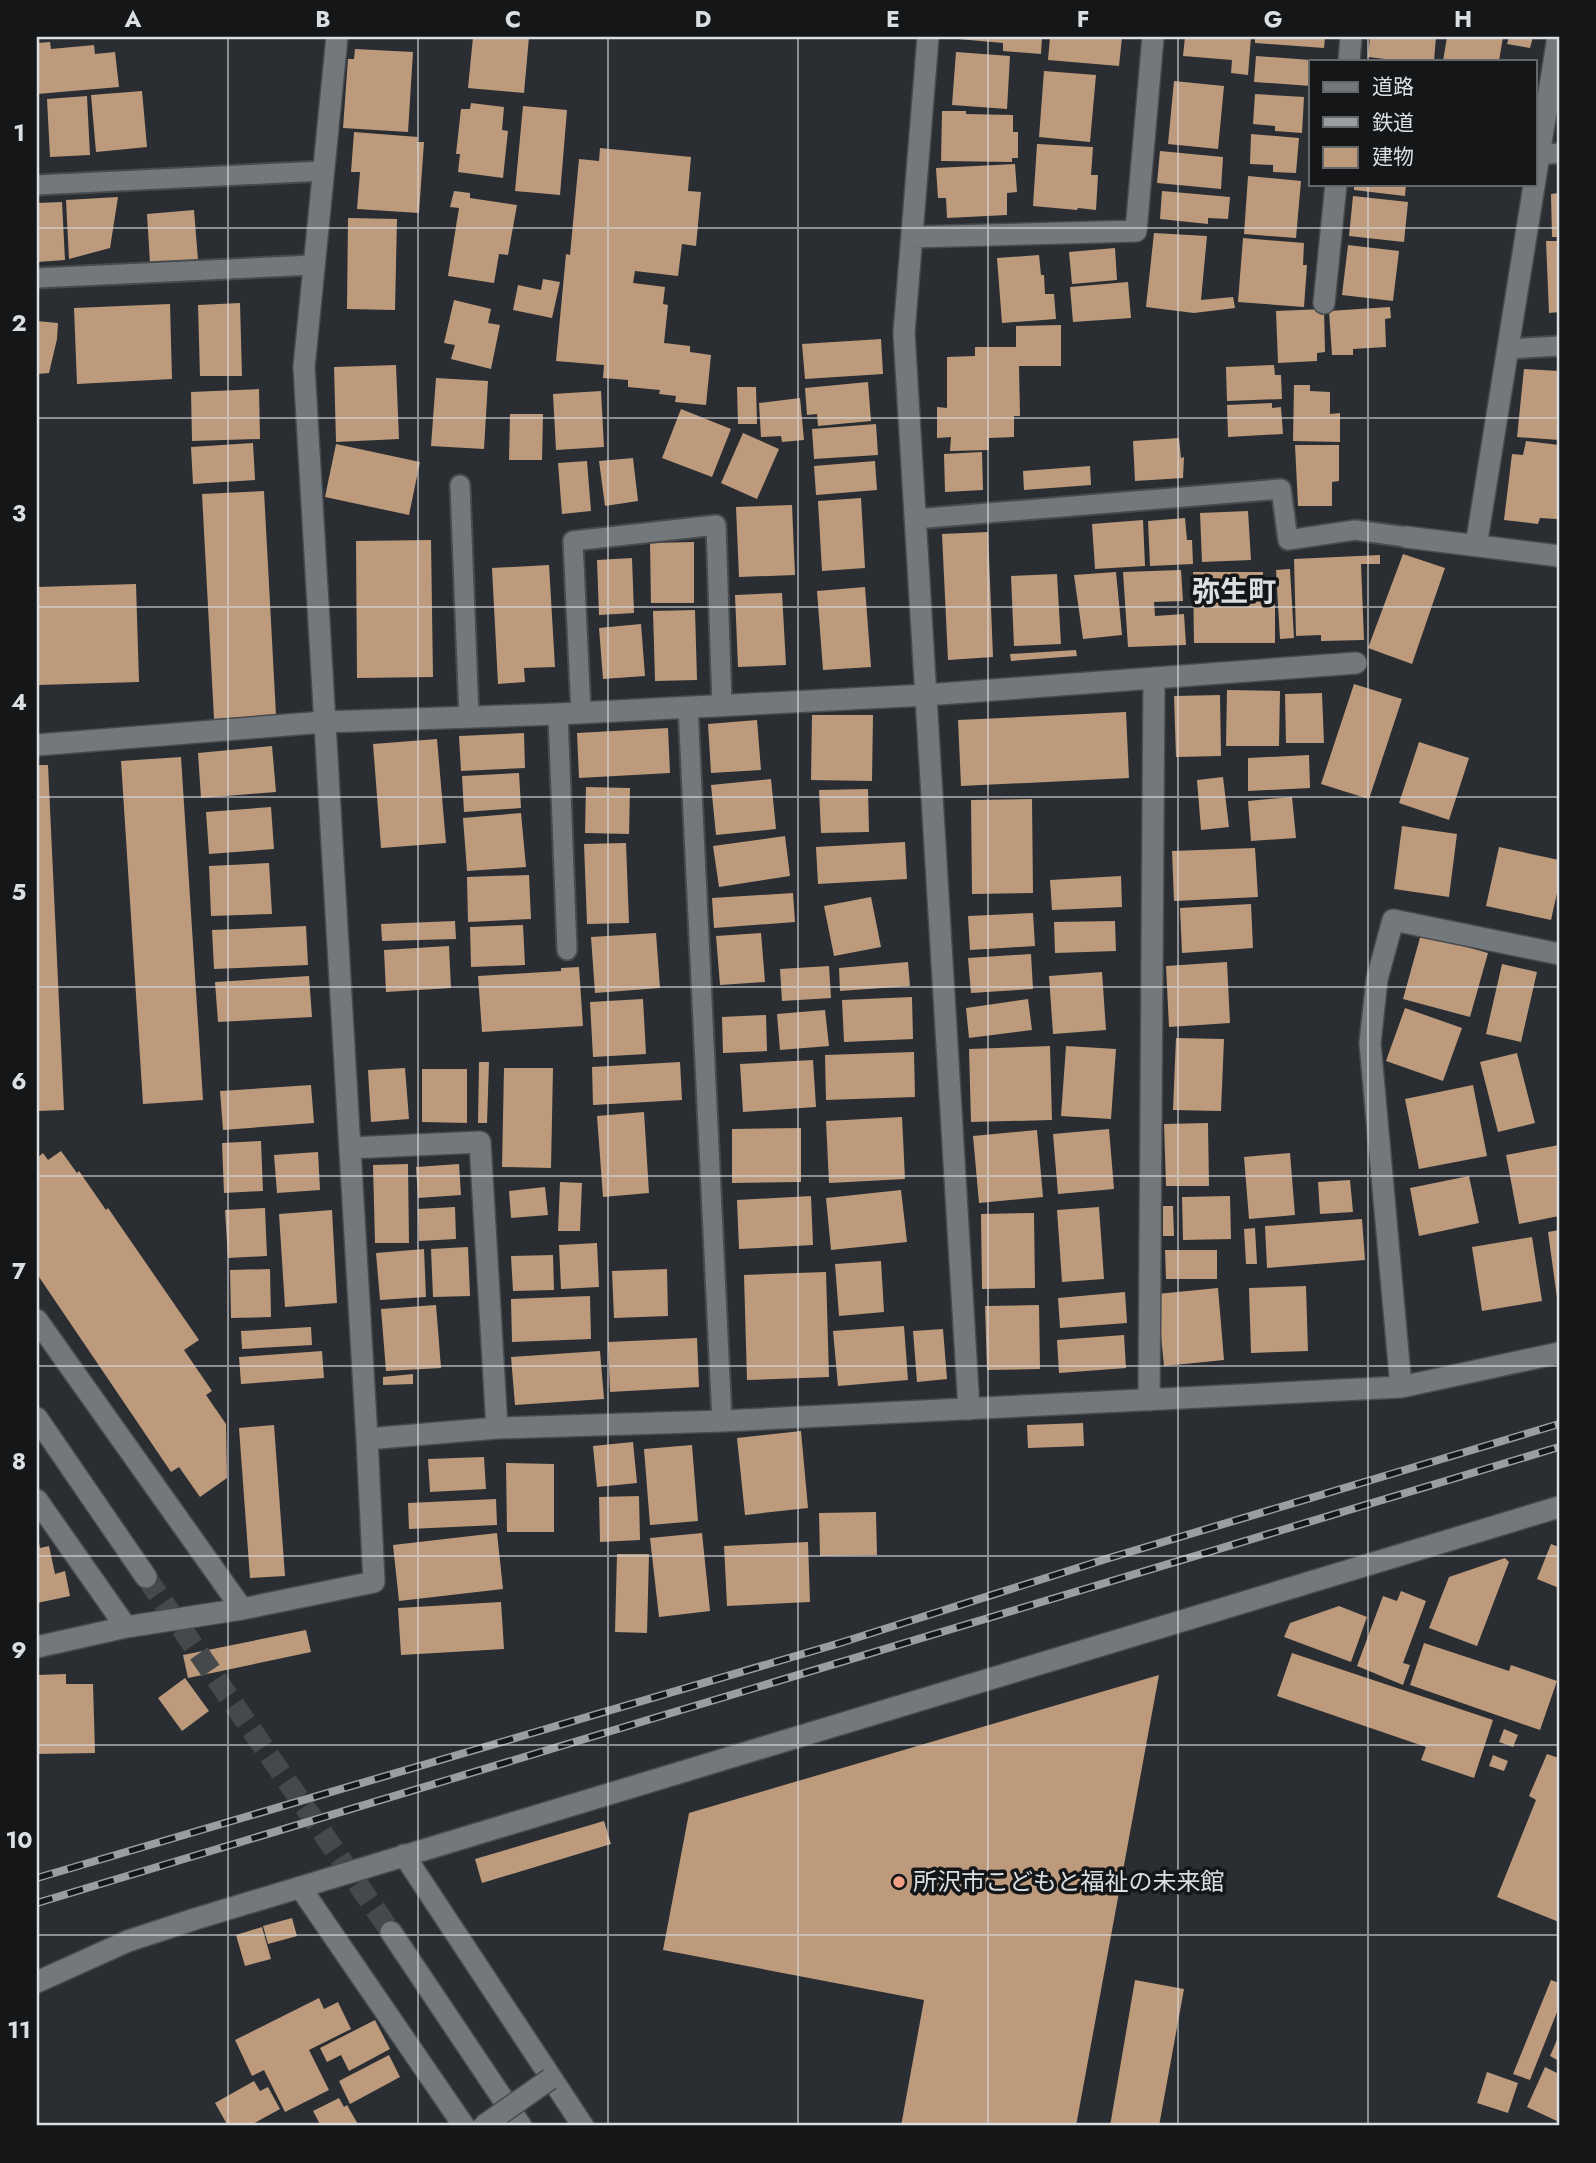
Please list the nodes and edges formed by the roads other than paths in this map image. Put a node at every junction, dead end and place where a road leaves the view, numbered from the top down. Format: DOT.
graph roads {
  1 [pos="337,37"];
  2 [pos="928,37"];
  3 [pos="1153,37"];
  4 [pos="1352,37"];
  5 [pos="1558,37"];
  6 [pos="1349,60"];
  7 [pos="1549,154"];
  8 [pos="323,171"];
  9 [pos="37,185"];
  10 [pos="1336,186"];
  11 [pos="912,237"];
  12 [pos="313,265"];
  13 [pos="37,278"];
  14 [pos="1324,303"];
  15 [pos="1559,346"];
  16 [pos="1508,349"];
  17 [pos="460,485"];
  18 [pos="915,519"];
  19 [pos="1406,537"];
  20 [pos="1476,545"];
  21 [pos="1559,556"];
  22 [pos="1356,663"];
  23 [pos="1154,678"];
  24 [pos="926,695"];
  25 [pos="722,706"];
  26 [pos="688,707"];
  27 [pos="581,713"];
  28 [pos="558,714"];
  29 [pos="469,717"];
  30 [pos="324,722"];
  31 [pos="37,745"];
  32 [pos="568,950"];
  33 [pos="1559,954"];
  34 [pos="350,1148"];
  35 [pos="37,1320"];
  36 [pos="1559,1353"];
  37 [pos="1401,1388"];
  38 [pos="1149,1400"];
  39 [pos="969,1409"];
  40 [pos="37,1418"];
  41 [pos="722,1422"];
  42 [pos="497,1427"];
  43 [pos="367,1439"];
  44 [pos="37,1500"];
  45 [pos="1559,1507"];
  46 [pos="146,1577"];
  47 [pos="242,1609"];
  48 [pos="126,1627"];
  49 [pos="37,1647"];
  50 [pos="404,1855"];
  51 [pos="300,1887"];
  52 [pos="391,1932"];
  53 [pos="37,1982"];
  54 [pos="550,2079"];
  55 [pos="464,2126"];
  56 [pos="483,2126"];
  57 [pos="521,2126"];
  58 [pos="583,2126"];
  1 -- 8 [label="street"];
  2 -- 11 [label="street"];
  3 -- 11 [label="street"];
  4 -- 6 [label="street"];
  5 -- 7 [label="street"];
  7 -- 16 [label="street"];
  8 -- 9 [label="lane"];
  8 -- 12 [label="street"];
  10 -- 14 [label="street"];
  11 -- 18 [label="street"];
  12 -- 13 [label="lane"];
  12 -- 30 [label="street"];
  15 -- 16 [label="lane"];
  16 -- 20 [label="street"];
  17 -- 29 [label="lane"];
  18 -- 19 [label="lane"];
  18 -- 24 [label="street"];
  19 -- 20 [label="street"];
  20 -- 21 [label="street"];
  22 -- 23 [label="street"];
  23 -- 24 [label="street"];
  23 -- 38 [label="street"];
  24 -- 25 [label="street"];
  24 -- 39 [label="street"];
  25 -- 26 [label="street"];
  25 -- 27 [label="lane"];
  26 -- 27 [label="street"];
  26 -- 41 [label="lane"];
  27 -- 28 [label="street"];
  28 -- 29 [label="street"];
  28 -- 32 [label="lane"];
  29 -- 30 [label="street"];
  30 -- 31 [label="street"];
  30 -- 34 [label="street"];
  33 -- 37 [label="street"];
  34 -- 42 [label="street"];
  34 -- 43 [label="street"];
  35 -- 47 [label="street"];
  36 -- 37 [label="street"];
  37 -- 38 [label="street"];
  38 -- 39 [label="street"];
  39 -- 41 [label="street"];
  40 -- 46 [label="street"];
  41 -- 42 [label="street"];
  42 -- 43 [label="street"];
  43 -- 47 [label="street"];
  44 -- 48 [label="street"];
  45 -- 50 [label="street"];
  47 -- 48 [label="street"];
  48 -- 49 [label="street"];
  50 -- 51 [label="street"];
  50 -- 54 [label="street"];
  51 -- 53 [label="street"];
  51 -- 55 [label="street"];
  52 -- 57 [label="street"];
  54 -- 56 [label="street, bridge"];
  54 -- 58 [label="street"];
}
